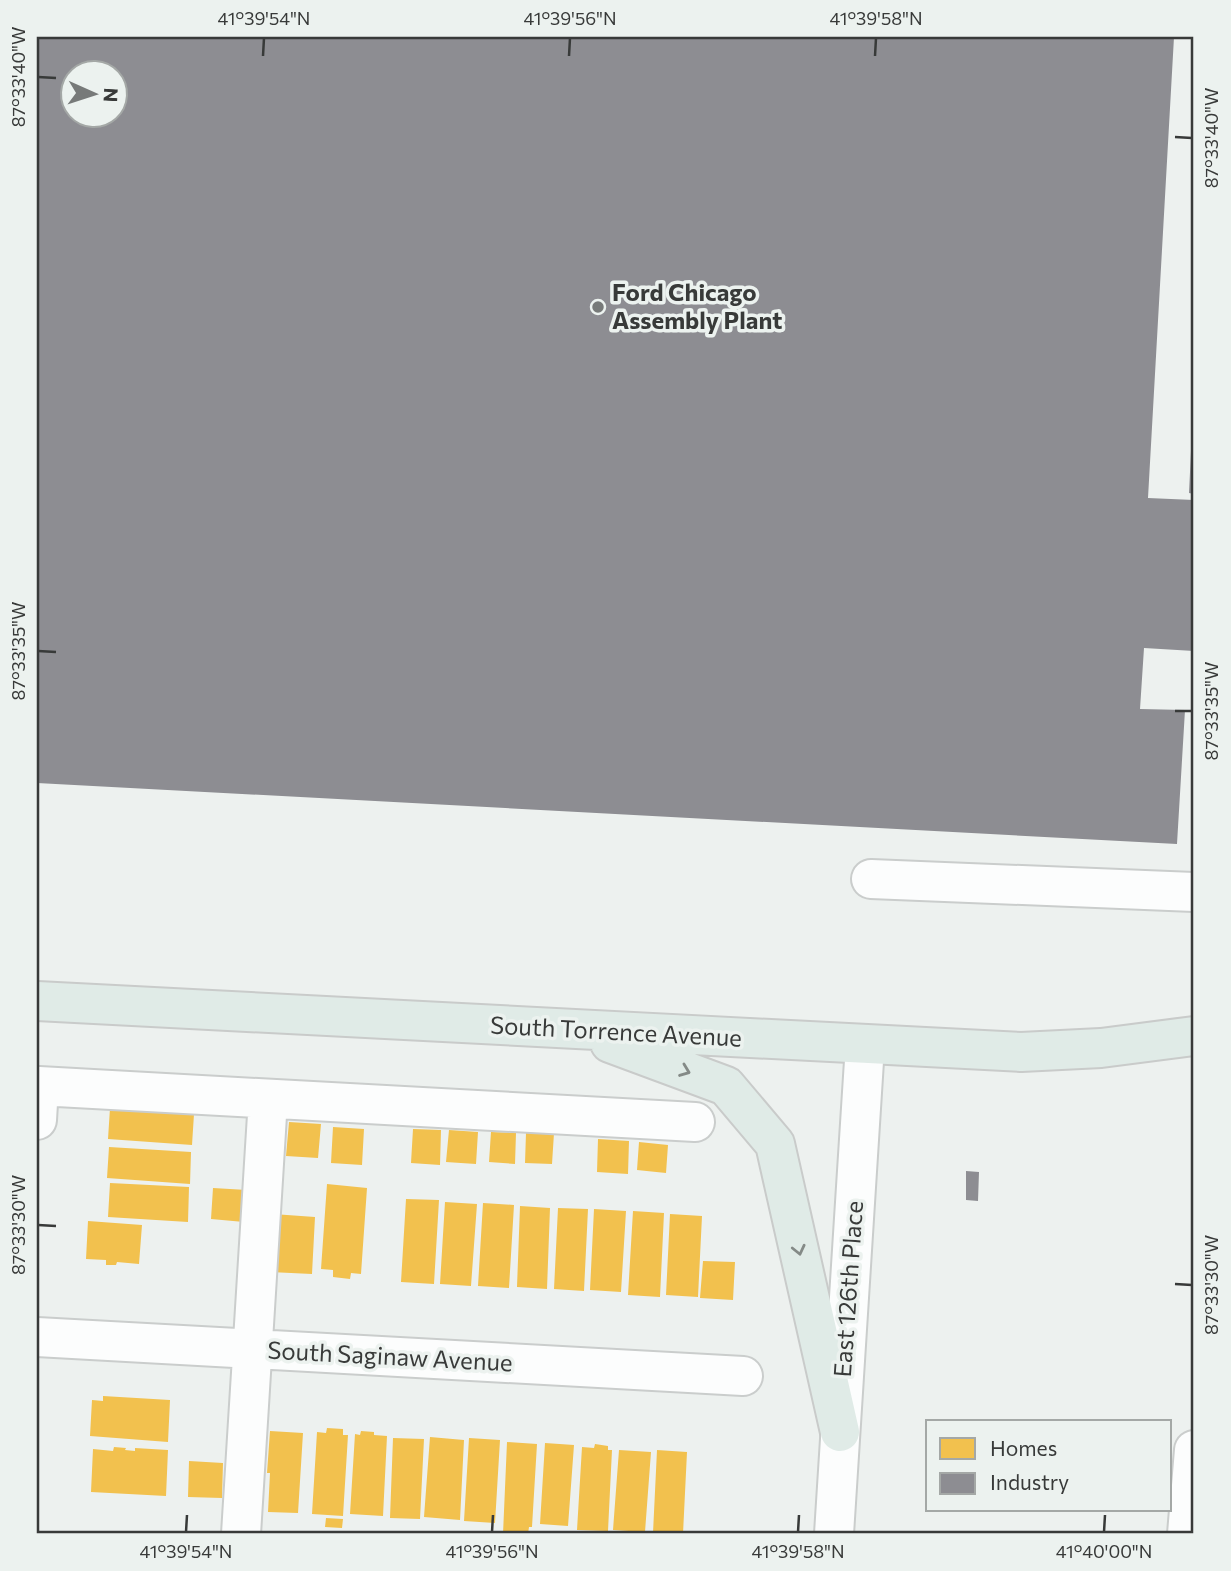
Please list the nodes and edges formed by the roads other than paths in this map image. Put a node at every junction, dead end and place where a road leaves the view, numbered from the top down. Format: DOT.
graph roads {
  1 [pos="871,878"];
  2 [pos="1194,892"];
  3 [pos="37,1001"];
  4 [pos="576,1030"];
  5 [pos="1194,1036"];
  6 [pos="865,1045"];
  7 [pos="268,1098"];
  8 [pos="38,1103"];
  9 [pos="695,1122"];
  10 [pos="37,1337"];
  11 [pos="253,1349"];
  12 [pos="743,1376"];
  13 [pos="840,1432"];
  14 [pos="1194,1450"];
  15 [pos="241,1534"];
  16 [pos="834,1534"];
  17 [pos="1187,1534"];
  1 -- 2 [label="street"];
  3 -- 4 [label="main road, South Torrence Avenue"];
  4 -- 6 [label="main road, South Torrence Avenue"];
  4 -- 13 [label="main road, one-way"];
  5 -- 6 [label="main road, South Torrence Avenue"];
  6 -- 13 [label="street, East 126th Place"];
  7 -- 8 [label="street"];
  7 -- 9 [label="street"];
  7 -- 11 [label="street"];
  10 -- 11 [label="street, South Saginaw Avenue"];
  11 -- 12 [label="street, South Saginaw Avenue"];
  11 -- 15 [label="street"];
  13 -- 16 [label="street, East 126th Place"];
  14 -- 17 [label="street"];
}
